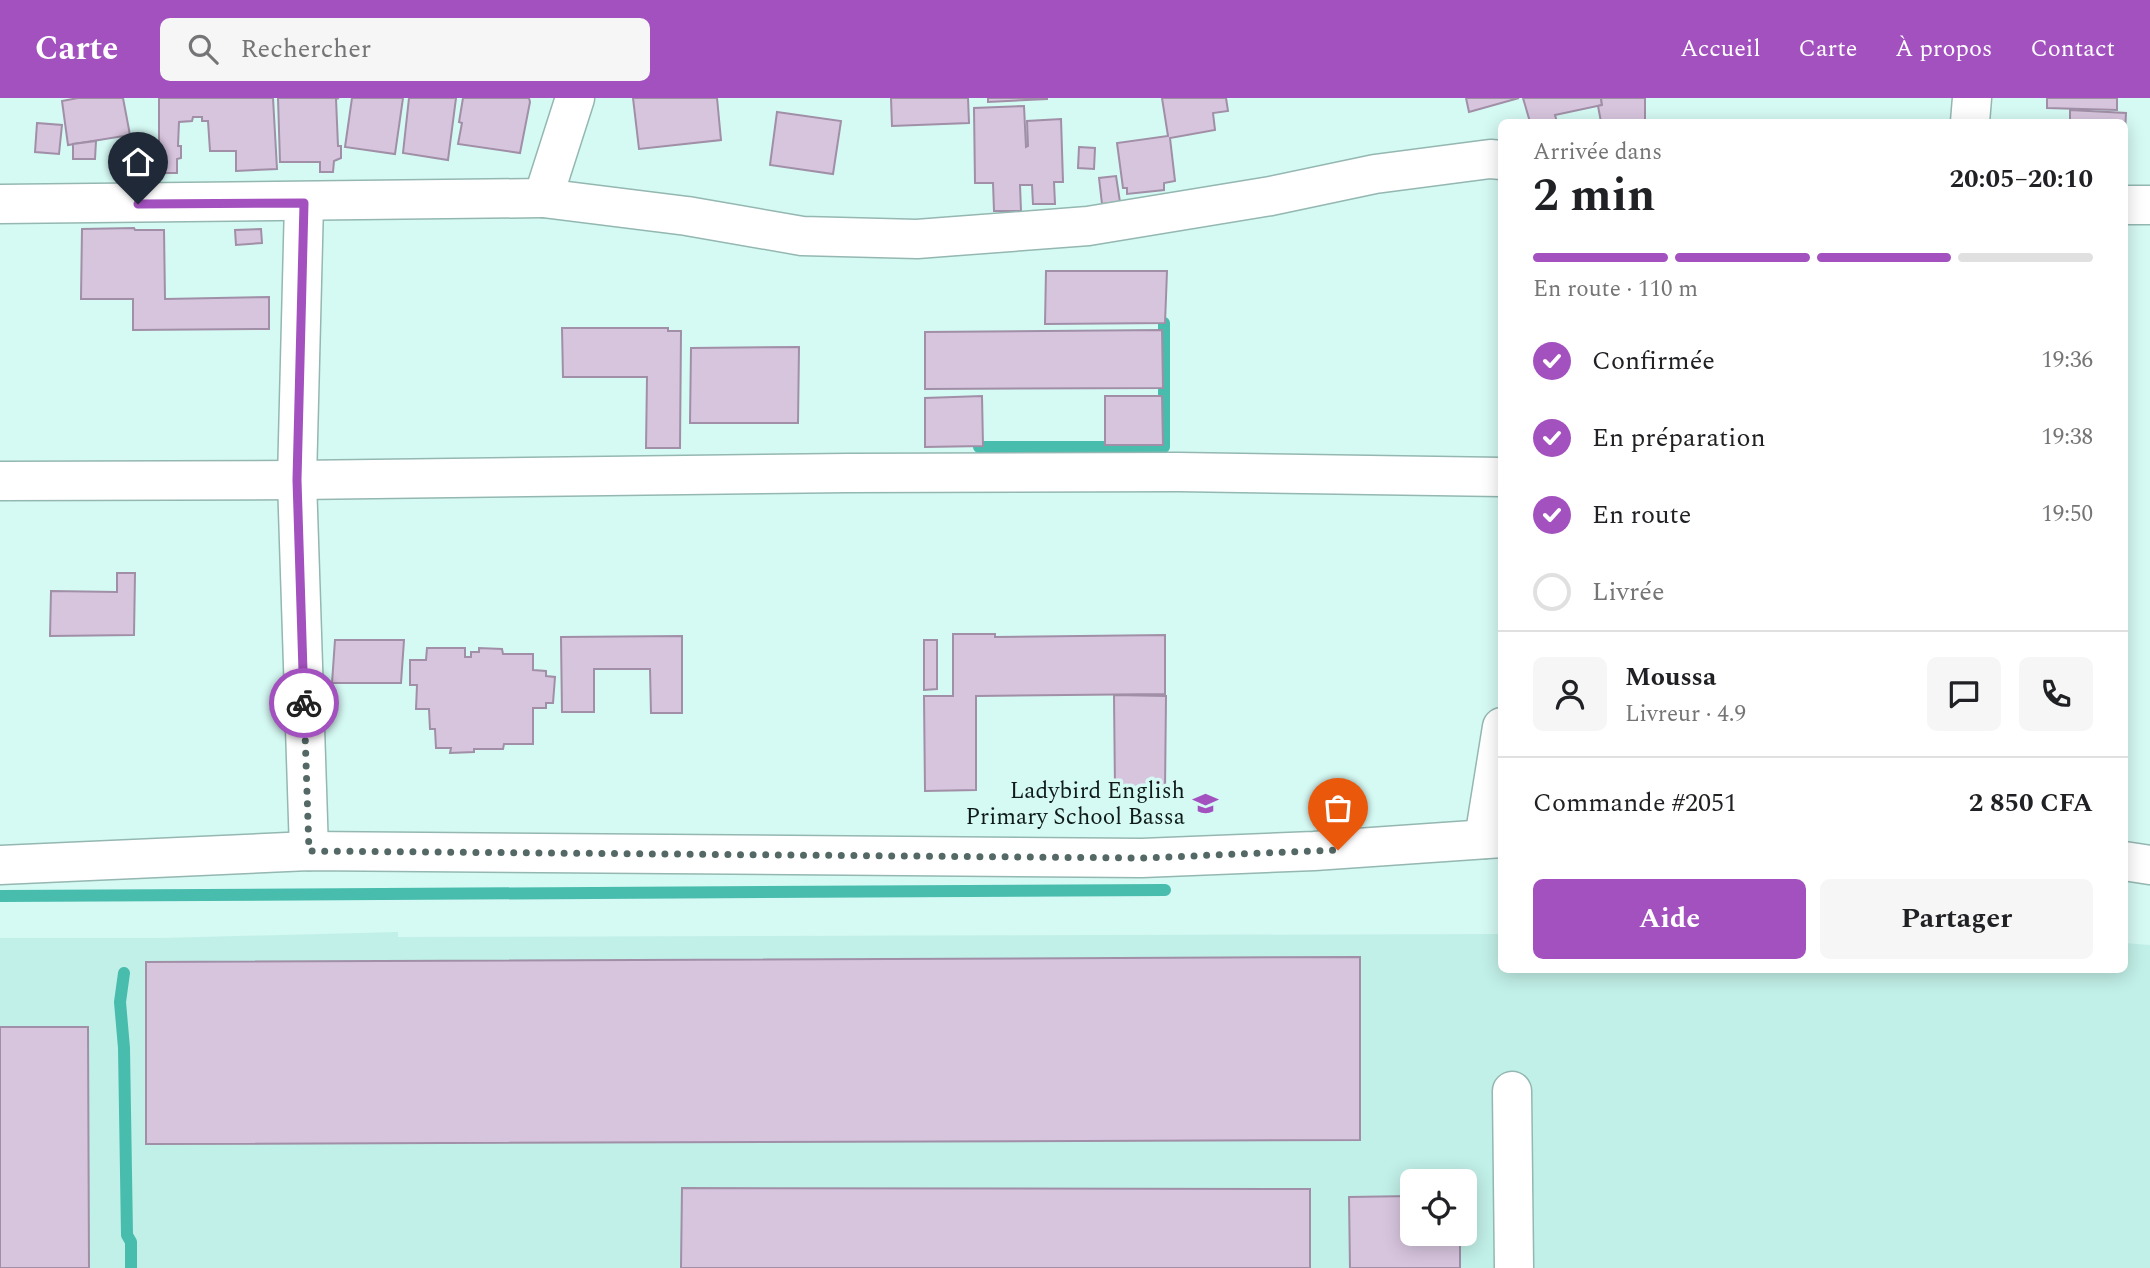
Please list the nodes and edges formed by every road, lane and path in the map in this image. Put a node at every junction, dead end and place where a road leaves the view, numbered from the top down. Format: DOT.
graph roads {
  1 [pos="575,98"];
  2 [pos="1972,98"];
  3 [pos="1970,119"];
  4 [pos="1498,160"];
  5 [pos="544,198"];
  6 [pos="304,203"];
  7 [pos="0,204"];
  8 [pos="2128,205"];
  9 [pos="2150,205"];
  10 [pos="1498,477"];
  11 [pos="297,480"];
  12 [pos="0,481"];
  13 [pos="1498,777"];
  14 [pos="1493,839"];
  15 [pos="309,851"];
  16 [pos="2128,862"];
  17 [pos="0,865"];
  18 [pos="2150,865"];
  19 [pos="1512,1091"];
  20 [pos="1514,1268"];
  1 -- 5 [label="street"];
  2 -- 3 [label="street"];
  4 -- 5 [label="street"];
  5 -- 6 [label="street"];
  6 -- 7 [label="street"];
  6 -- 11 [label="street"];
  8 -- 9 [label="street"];
  10 -- 11 [label="street"];
  11 -- 12 [label="street"];
  11 -- 15 [label="street"];
  13 -- 14 [label="street"];
  14 -- 15 [label="street"];
  15 -- 17 [label="street"];
  16 -- 18 [label="street"];
  19 -- 20 [label="street"];
}
